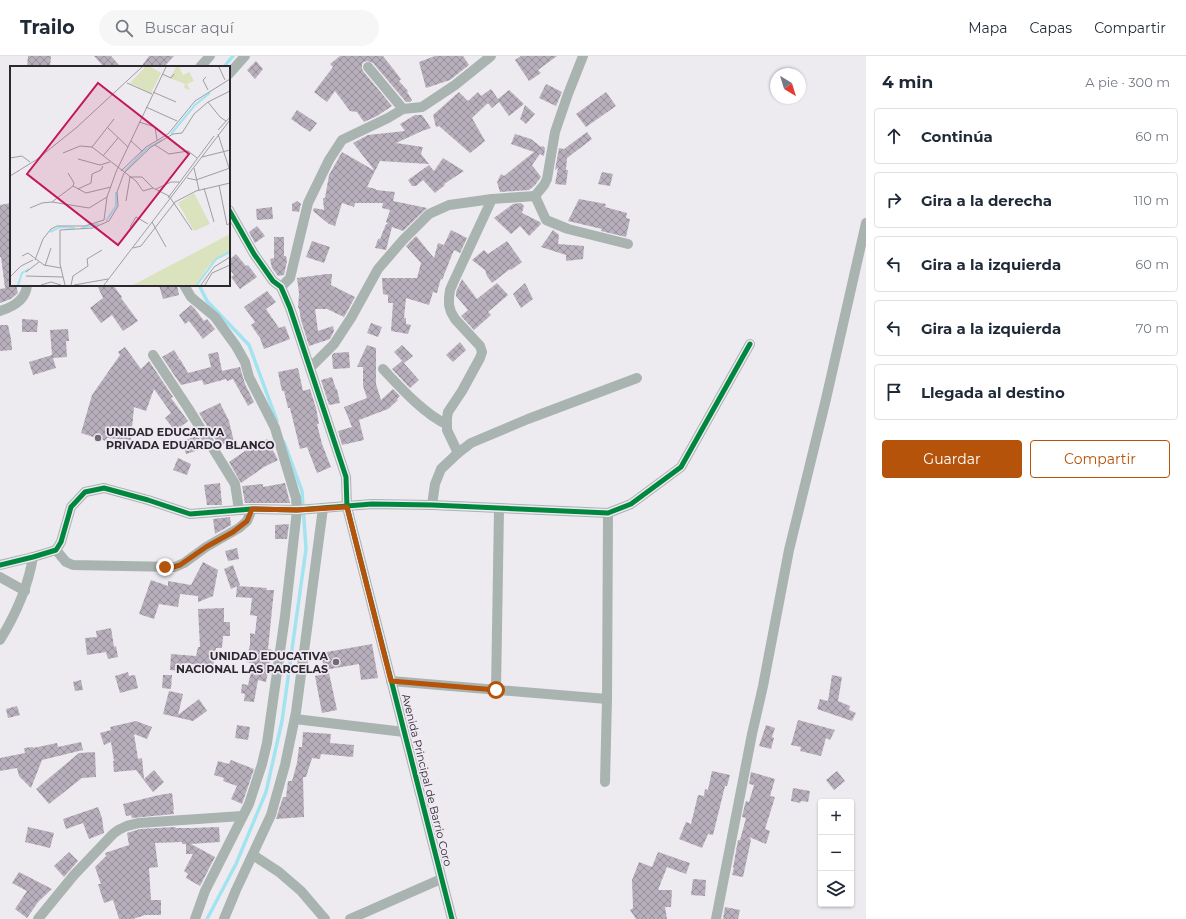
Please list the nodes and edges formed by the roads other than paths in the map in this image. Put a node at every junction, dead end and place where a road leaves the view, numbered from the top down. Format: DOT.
graph roads {
  1 [pos="210,56"];
  2 [pos="245,56"];
  3 [pos="490,56"];
  4 [pos="583,56"];
  5 [pos="201,66"];
  6 [pos="368,67"];
  7 [pos="230,73"];
  8 [pos="403,110"];
  9 [pos="535,196"];
  10 [pos="492,199"];
  11 [pos="230,212"];
  12 [pos="866,223"];
  13 [pos="628,244"];
  14 [pos="27,286"];
  15 [pos="185,286"];
  16 [pos="281,287"];
  17 [pos="0,311"];
  18 [pos="750,344"];
  19 [pos="154,355"];
  20 [pos="310,368"];
  21 [pos="383,369"];
  22 [pos="637,378"];
  23 [pos="446,424"];
  24 [pos="458,453"];
  25 [pos="432,505"];
  26 [pos="347,507"];
  27 [pos="323,508"];
  28 [pos="252,509"];
  29 [pos="499,509"];
  30 [pos="239,510"];
  31 [pos="301,510"];
  32 [pos="608,514"];
  33 [pos="56,550"];
  34 [pos="33,557"];
  35 [pos="0,565"];
  36 [pos="0,577"];
  37 [pos="25,591"];
  38 [pos="0,640"];
  39 [pos="391,681"];
  40 [pos="496,690"];
  41 [pos="607,699"];
  42 [pos="295,719"];
  43 [pos="404,732"];
  44 [pos="605,782"];
  45 [pos="242,816"];
  46 [pos="253,855"];
  47 [pos="442,880"];
  48 [pos="38,919"];
  49 [pos="195,919"];
  50 [pos="224,919"];
  51 [pos="325,919"];
  52 [pos="350,919"];
  53 [pos="452,919"];
  54 [pos="716,919"];
  1 -- 5 [label="street"];
  2 -- 7 [label="street"];
  3 -- 8 [label="street"];
  4 -- 9 [label="street"];
  6 -- 8 [label="street"];
  8 -- 16 [label="street"];
  9 -- 10 [label="street"];
  9 -- 13 [label="street"];
  10 -- 20 [label="street"];
  10 -- 23 [label="street"];
  11 -- 16 [label="street"];
  12 -- 54 [label="street"];
  14 -- 17 [label="street"];
  15 -- 31 [label="street"];
  16 -- 20 [label="street, Avenida Principal de Barrio Coro"];
  18 -- 32 [label="street"];
  19 -- 30 [label="street"];
  20 -- 26 [label="street, Avenida Principal de Barrio Coro"];
  21 -- 23 [label="street"];
  22 -- 24 [label="street"];
  23 -- 24 [label="street"];
  24 -- 25 [label="street"];
  25 -- 26 [label="street"];
  25 -- 29 [label="street"];
  26 -- 27 [label="street"];
  26 -- 39 [label="street, Avenida Principal de Barrio Coro"];
  27 -- 31 [label="street"];
  27 -- 42 [label="street"];
  28 -- 30 [label="street"];
  28 -- 31 [label="street"];
  28 -- 33 [label="street"];
  29 -- 32 [label="street"];
  29 -- 40 [label="street"];
  30 -- 33 [label="street"];
  31 -- 45 [label="street"];
  32 -- 41 [label="street"];
  33 -- 34 [label="street"];
  34 -- 35 [label="street"];
  34 -- 37 [label="street"];
  36 -- 37 [label="street"];
  37 -- 38 [label="street"];
  39 -- 40 [label="street"];
  39 -- 43 [label="street, Avenida Principal de Barrio Coro"];
  40 -- 41 [label="street"];
  41 -- 44 [label="street"];
  42 -- 43 [label="street"];
  42 -- 46 [label="street"];
  43 -- 47 [label="street, Avenida Principal de Barrio Coro"];
  45 -- 48 [label="street"];
  45 -- 49 [label="street"];
  46 -- 50 [label="street"];
  46 -- 51 [label="street"];
  47 -- 52 [label="street"];
  47 -- 53 [label="street, Avenida Principal de Barrio Coro"];
}
